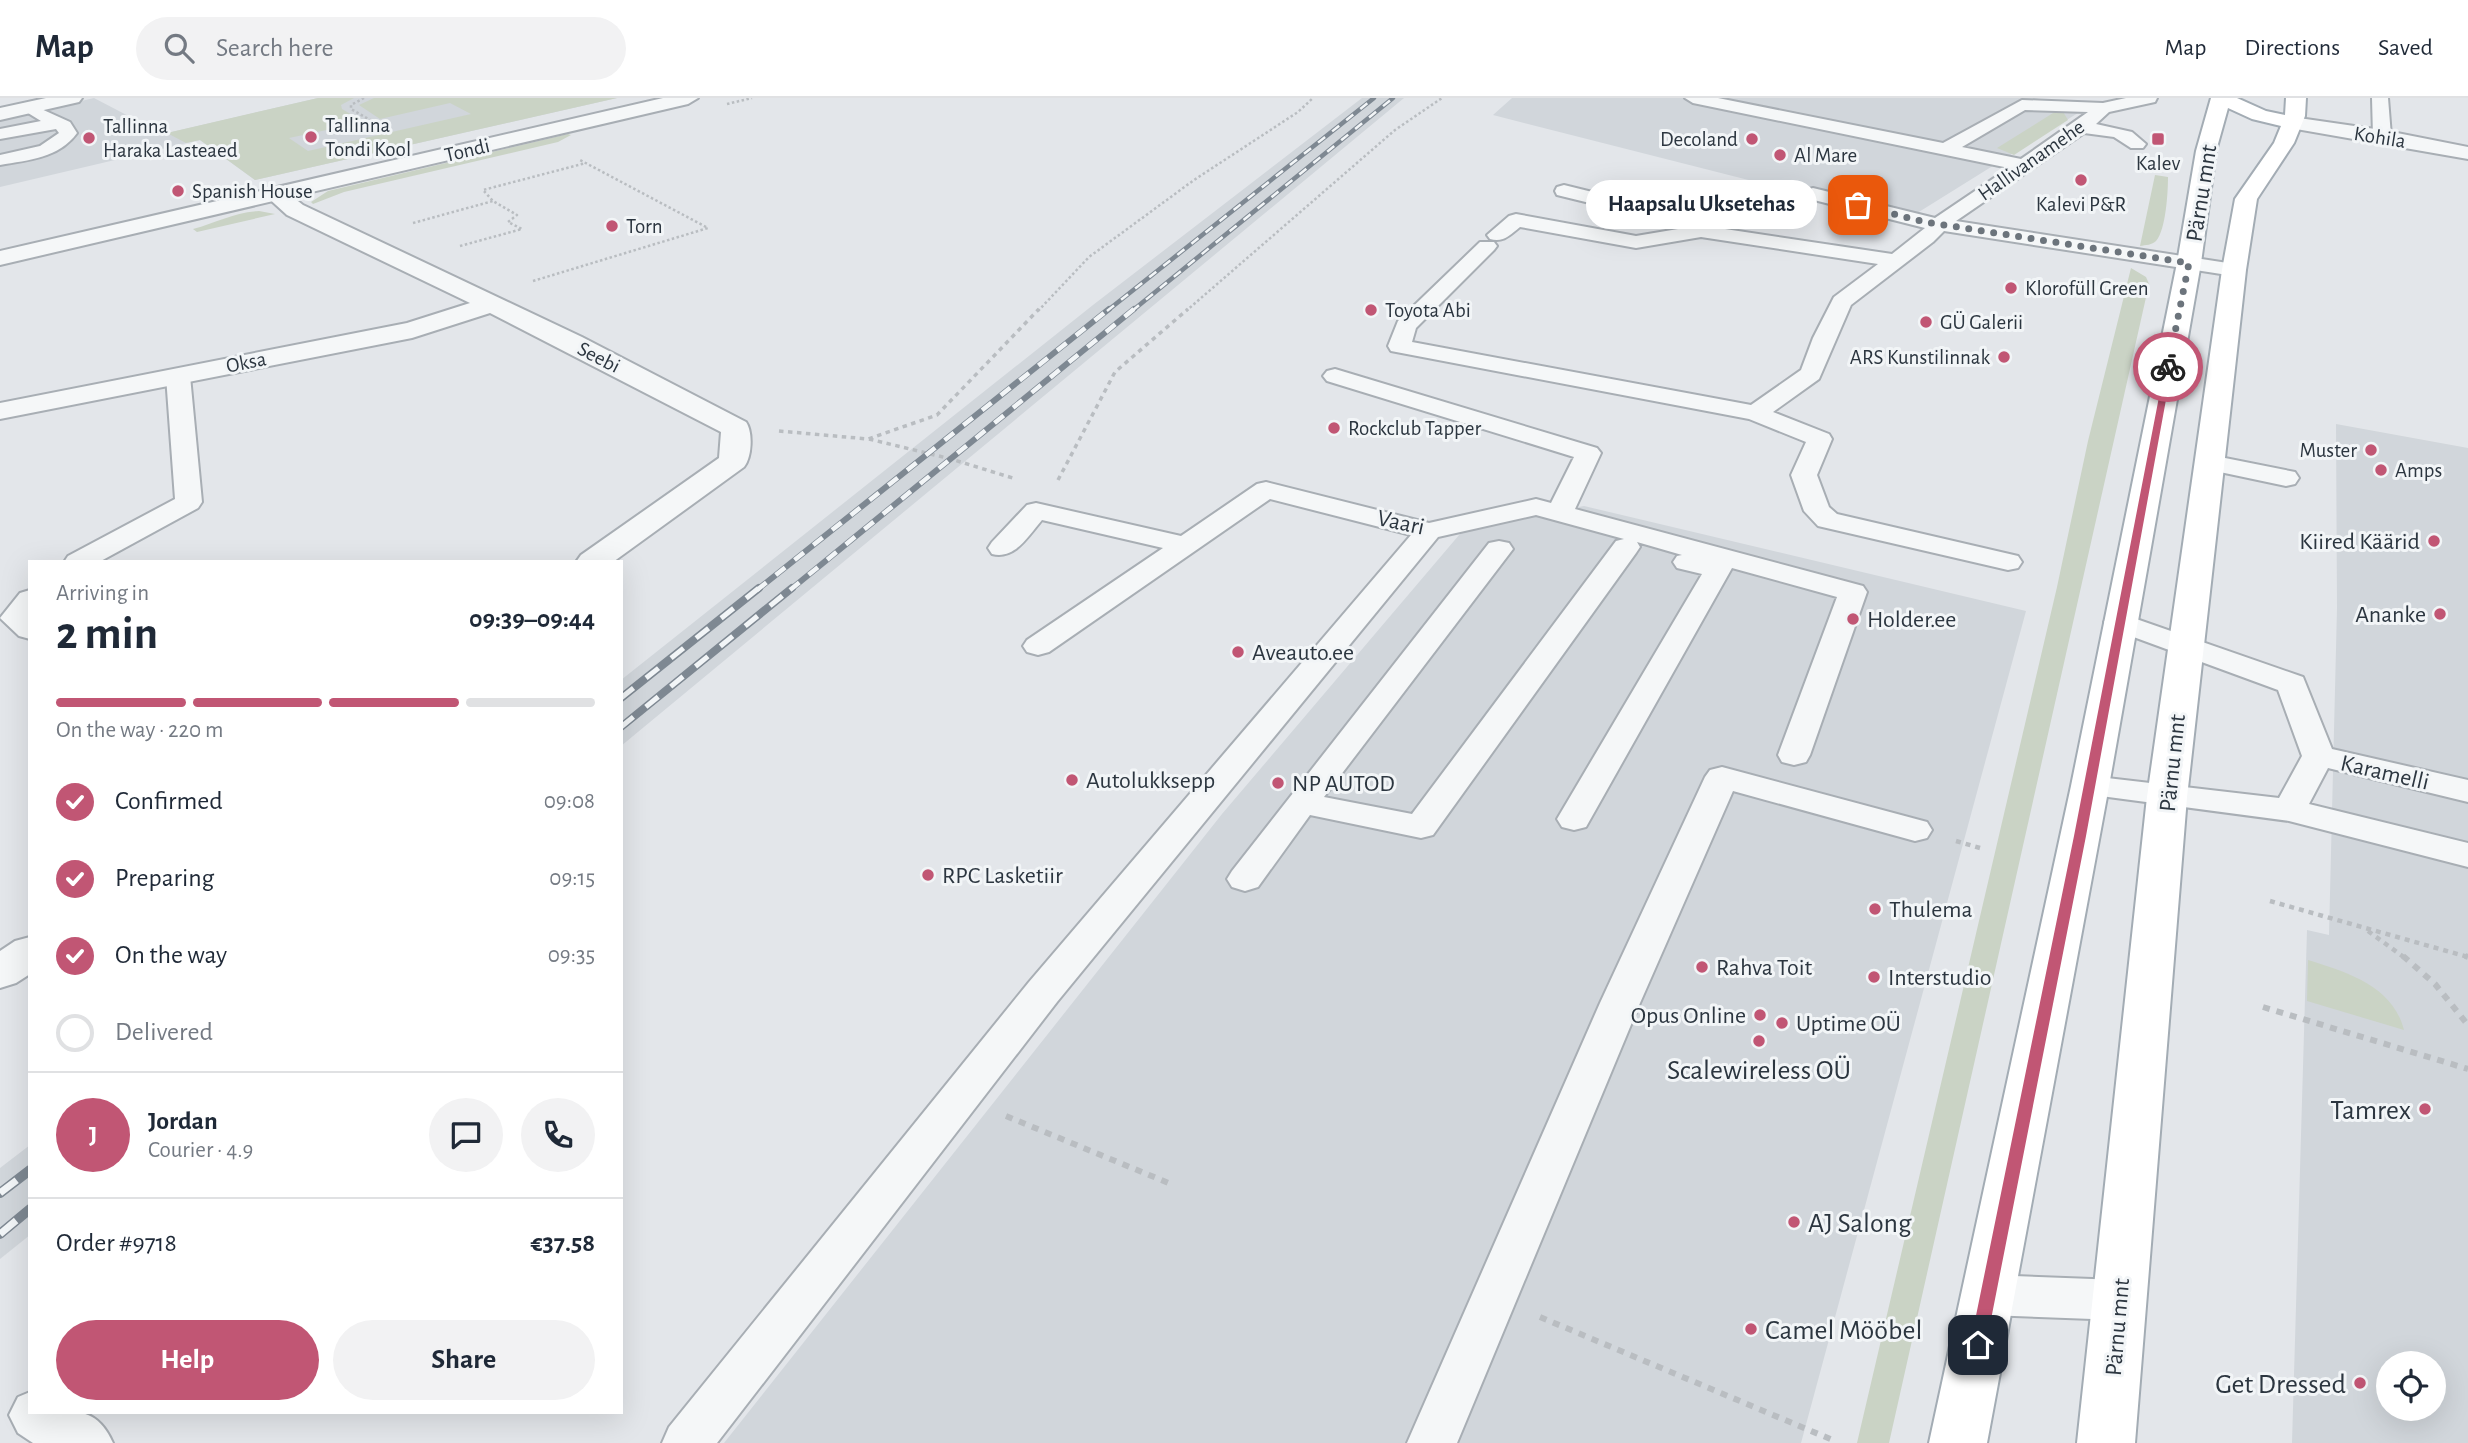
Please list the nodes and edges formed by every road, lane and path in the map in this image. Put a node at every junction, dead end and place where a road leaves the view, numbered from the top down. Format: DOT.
graph roads {
  1 [pos="72,98"];
  2 [pos="364,98"];
  3 [pos="688,98"];
  4 [pos="1313,98"];
  5 [pos="1442,98"];
  6 [pos="1692,98"];
  7 [pos="2149,98"];
  8 [pos="2221,98"];
  9 [pos="2296,98"];
  10 [pos="2380,98"];
  11 [pos="2103,103"];
  12 [pos="28,108"];
  13 [pos="0,114"];
  14 [pos="58,123"];
  15 [pos="2292,123"];
  16 [pos="2080,127"];
  17 [pos="390,132"];
  18 [pos="0,134"];
  19 [pos="2382,136"];
  20 [pos="2137,144"];
  21 [pos="1946,149"];
  22 [pos="2468,153"];
  23 [pos="574,157"];
  24 [pos="0,160"];
  25 [pos="586,163"];
  26 [pos="2023,165"];
  27 [pos="1564,191"];
  28 [pos="1813,194"];
  29 [pos="276,195"];
  30 [pos="494,201"];
  31 [pos="1940,223"];
  32 [pos="404,225"];
  33 [pos="1701,231"];
  34 [pos="0,258"];
  35 [pos="1897,261"];
  36 [pos="402,263"];
  37 [pos="2189,263"];
  38 [pos="2234,270"];
  39 [pos="532,281"];
  40 [pos="490,305"];
  41 [pos="178,376"];
  42 [pos="1335,376"];
  43 [pos="0,411"];
  44 [pos="1755,412"];
  45 [pos="736,428"];
  46 [pos="868,439"];
  47 [pos="2210,463"];
  48 [pos="2286,478"];
  49 [pos="1044,500"];
  50 [pos="1548,511"];
  51 [pos="1497,517"];
  52 [pos="1429,531"];
  53 [pos="1186,545"];
  54 [pos="1626,547"];
  55 [pos="1002,548"];
  56 [pos="1499,549"];
  57 [pos="82,560"];
  58 [pos="595,560"];
  59 [pos="2008,562"];
  60 [pos="28,601"];
  61 [pos="2119,622"];
  62 [pos="28,628"];
  63 [pos="1038,646"];
  64 [pos="2184,646"];
  65 [pos="1794,755"];
  66 [pos="2318,756"];
  67 [pos="2090,786"];
  68 [pos="2468,791"];
  69 [pos="2167,797"];
  70 [pos="1301,803"];
  71 [pos="2288,810"];
  72 [pos="1574,819"];
  73 [pos="1915,830"];
  74 [pos="2468,855"];
  75 [pos="1245,878"];
  76 [pos="2270,901"];
  77 [pos="2363,928"];
  78 [pos="28,953"];
  79 [pos="2468,957"];
  80 [pos="0,972"];
  81 [pos="2263,1007"];
  82 [pos="2468,1025"];
  83 [pos="2468,1069"];
  84 [pos="960,1097"];
  85 [pos="1171,1184"];
  86 [pos="1987,1295"];
  87 [pos="1494,1297"];
  88 [pos="2119,1300"];
  89 [pos="1835,1441"];
  90 [pos="687,1443"];
  91 [pos="1432,1443"];
  92 [pos="1958,1443"];
  93 [pos="2106,1443"];
  1 -- 12 [label="street"];
  2 -- 17 [label="path"];
  3 -- 29 [label="street, Tondi"];
  4 -- 46 [label="path"];
  5 -- 49 [label="path"];
  6 -- 21 [label="lane"];
  7 -- 11 [label="lane, Hallivanamehe"];
  8 -- 15 [label="main road"];
  8 -- 37 [label="main road, Pärnu mnt"];
  9 -- 15 [label="main road, Pärnu mnt"];
  10 -- 19 [label="lane"];
  11 -- 16 [label="lane, Hallivanamehe"];
  11 -- 21 [label="lane"];
  12 -- 13 [label="street"];
  12 -- 14 [label="lane"];
  14 -- 18 [label="lane"];
  14 -- 24 [label="lane"];
  15 -- 19 [label="street, Kohila"];
  15 -- 38 [label="main road, Pärnu mnt"];
  16 -- 20 [label="lane"];
  16 -- 26 [label="lane, Hallivanamehe"];
  19 -- 22 [label="street, Kohila"];
  21 -- 26 [label="lane"];
  23 -- 25 [label="path"];
  25 -- 30 [label="path"];
  25 -- 39 [label="path"];
  26 -- 31 [label="lane, Hallivanamehe"];
  27 -- 33 [label="lane"];
  28 -- 31 [label="lane"];
  29 -- 34 [label="street, Tondi"];
  29 -- 36 [label="street, Seebi"];
  30 -- 32 [label="path"];
  30 -- 36 [label="path"];
  31 -- 35 [label="lane, Hallivanamehe"];
  31 -- 37 [label="lane"];
  33 -- 35 [label="lane"];
  33 -- 44 [label="lane"];
  35 -- 44 [label="lane, Hallivanamehe"];
  36 -- 40 [label="street, Seebi"];
  37 -- 38 [label="lane"];
  37 -- 61 [label="main road, Pärnu mnt"];
  38 -- 47 [label="main road, Pärnu mnt"];
  40 -- 41 [label="street, Oksa"];
  40 -- 45 [label="street, Seebi"];
  41 -- 43 [label="street, Oksa"];
  41 -- 57 [label="lane"];
  42 -- 50 [label="lane"];
  44 -- 59 [label="lane"];
  45 -- 46 [label="path"];
  45 -- 58 [label="street"];
  46 -- 49 [label="path"];
  47 -- 48 [label="lane"];
  47 -- 64 [label="main road, Pärnu mnt"];
  49 -- 53 [label="lane"];
  49 -- 55 [label="lane"];
  50 -- 51 [label="lane, Vaari"];
  50 -- 65 [label="lane"];
  51 -- 52 [label="lane, Vaari"];
  51 -- 54 [label="lane"];
  52 -- 53 [label="lane, Vaari"];
  52 -- 84 [label="lane"];
  53 -- 63 [label="lane"];
  54 -- 70 [label="lane"];
  54 -- 72 [label="lane"];
  56 -- 70 [label="lane"];
  60 -- 62 [label="lane"];
  61 -- 64 [label="lane"];
  61 -- 67 [label="main road, Pärnu mnt"];
  64 -- 66 [label="lane"];
  64 -- 69 [label="main road, Pärnu mnt"];
  66 -- 68 [label="lane, Karamelli"];
  66 -- 71 [label="lane, Karamelli"];
  67 -- 69 [label="lane"];
  67 -- 86 [label="main road, Pärnu mnt"];
  69 -- 71 [label="lane"];
  69 -- 88 [label="main road, Pärnu mnt"];
  70 -- 75 [label="lane"];
  71 -- 74 [label="lane"];
  73 -- 87 [label="lane"];
  76 -- 77 [label="path"];
  77 -- 79 [label="path"];
  77 -- 82 [label="path"];
  78 -- 80 [label="street"];
  81 -- 83 [label="path"];
  84 -- 85 [label="path"];
  84 -- 90 [label="lane"];
  86 -- 88 [label="lane"];
  86 -- 92 [label="main road, Pärnu mnt"];
  87 -- 89 [label="path"];
  87 -- 91 [label="lane"];
  88 -- 93 [label="main road, Pärnu mnt"];
}
